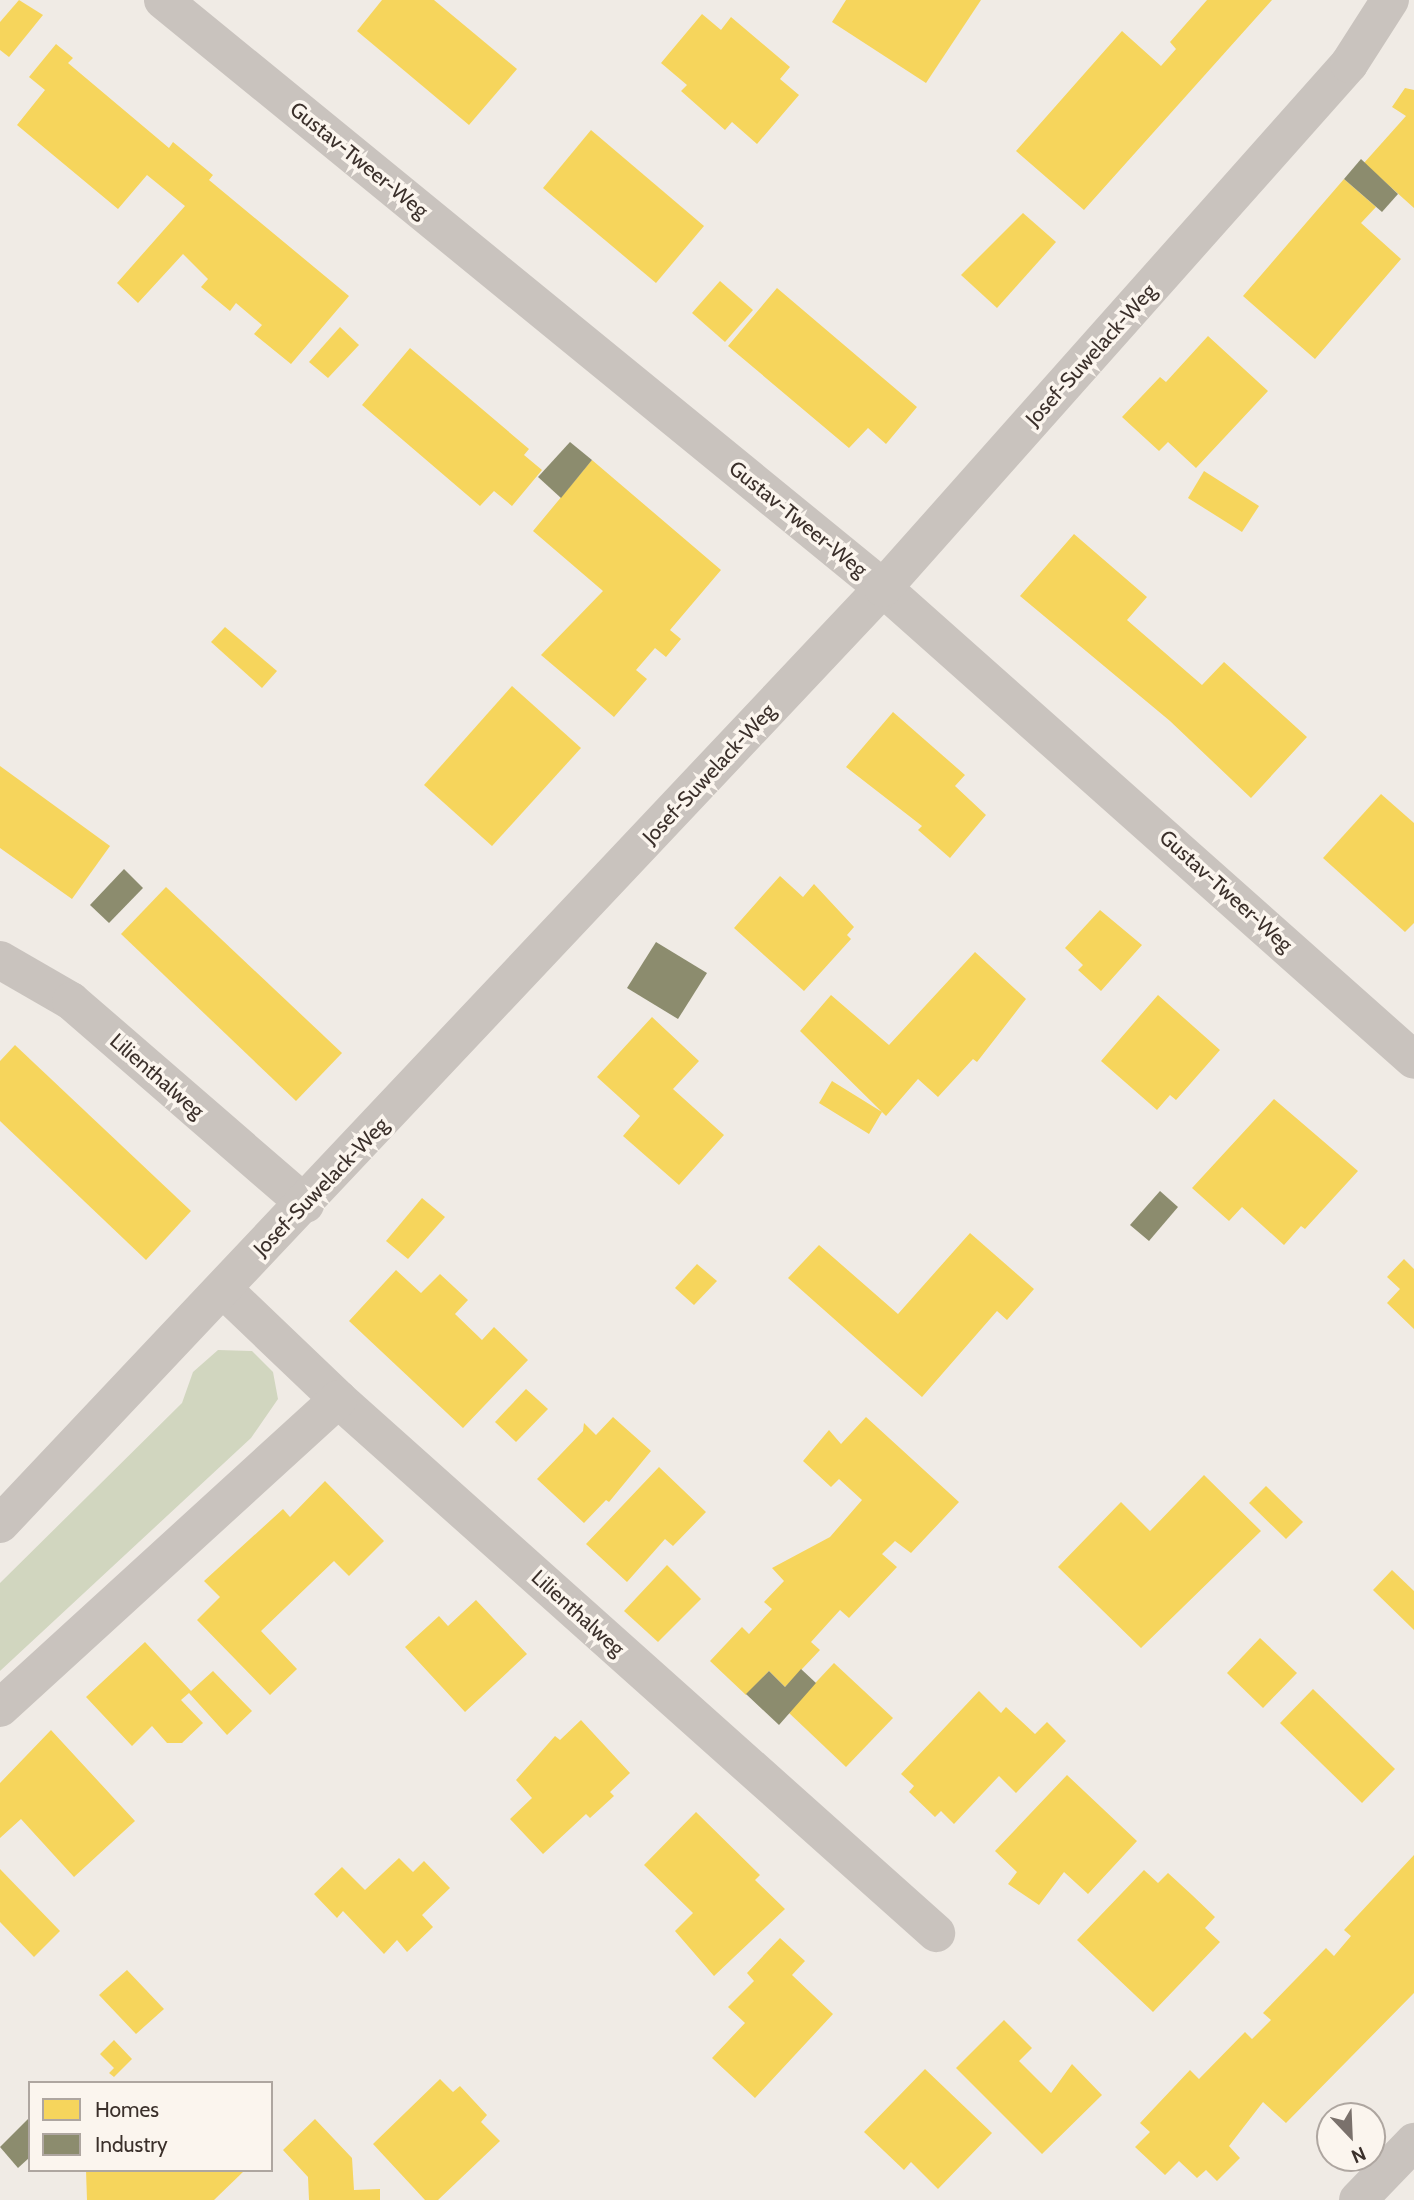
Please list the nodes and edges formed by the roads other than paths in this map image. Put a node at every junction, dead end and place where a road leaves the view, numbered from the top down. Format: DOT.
graph roads {
  1 [pos="163,0"];
  2 [pos="1390,0"];
  3 [pos="883,588"];
  4 [pos="0,960"];
  5 [pos="1414,1060"];
  6 [pos="305,1205"];
  7 [pos="223,1289"];
  8 [pos="338,1399"];
  9 [pos="0,1524"];
  10 [pos="0,1708"];
  11 [pos="936,1933"];
  12 [pos="1413,2145"];
  13 [pos="1358,2200"];
  1 -- 3 [label="street, Gustav-Tweer-Weg"];
  2 -- 3 [label="street, Josef-Suwelack-Weg"];
  3 -- 5 [label="street, Gustav-Tweer-Weg"];
  3 -- 6 [label="street, Josef-Suwelack-Weg"];
  4 -- 6 [label="street, Lilienthalweg"];
  6 -- 7 [label="street, Josef-Suwelack-Weg"];
  7 -- 8 [label="street, Lilienthalweg"];
  7 -- 9 [label="street, Josef-Suwelack-Weg"];
  8 -- 10 [label="street"];
  8 -- 11 [label="street, Lilienthalweg"];
  12 -- 13 [label="street"];
}
